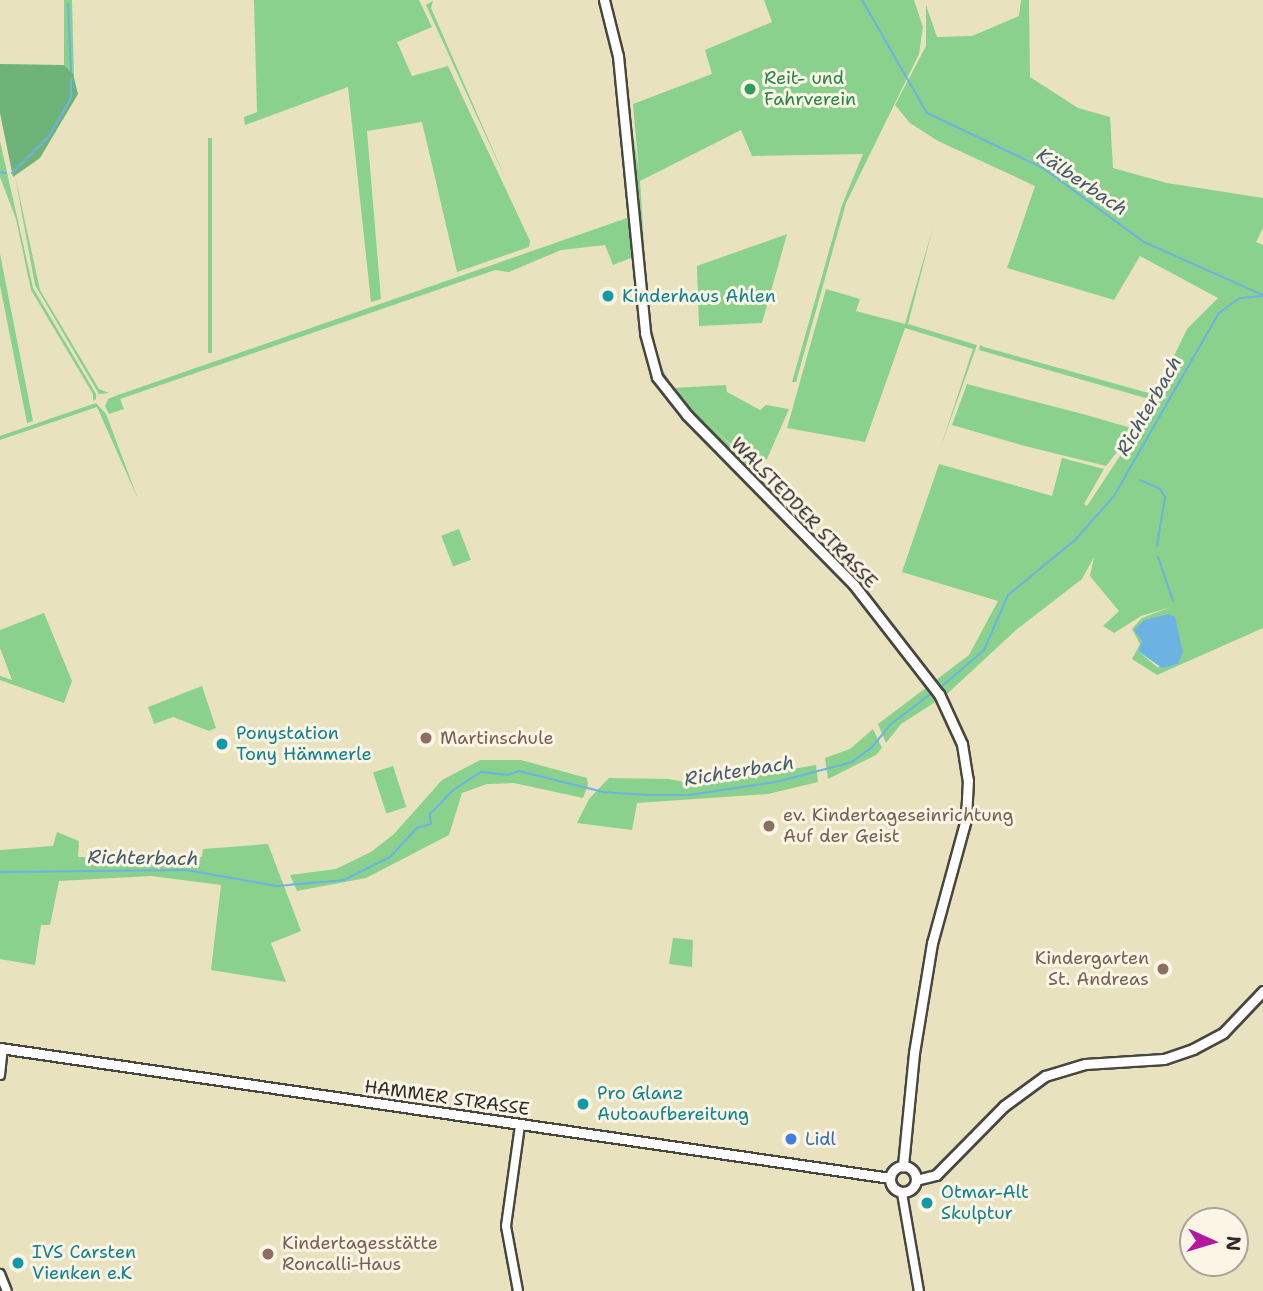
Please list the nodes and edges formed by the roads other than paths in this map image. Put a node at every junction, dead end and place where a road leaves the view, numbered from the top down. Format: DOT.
graph roads {
  1 [pos="604,0"];
  2 [pos="1263,991"];
  3 [pos="2,1048"];
  4 [pos="0,1075"];
  5 [pos="520,1125"];
  6 [pos="903,1166"];
  7 [pos="890,1178"];
  8 [pos="916,1180"];
  9 [pos="902,1193"];
  10 [pos="0,1274"];
  11 [pos="7,1291"];
  12 [pos="518,1291"];
  13 [pos="919,1291"];
  1 -- 6 [label="main road, WALSTEDDER STRASSE"];
  2 -- 8 [label="main road"];
  3 -- 4 [label="street"];
  3 -- 5 [label="main road, HAMMER STRASSE"];
  5 -- 7 [label="main road, HAMMER STRASSE"];
  5 -- 12 [label="street"];
  6 -- 7 [label="main road"];
  6 -- 8 [label="main road"];
  7 -- 9 [label="main road"];
  8 -- 9 [label="main road"];
  9 -- 13 [label="street"];
  10 -- 11 [label="street"];
}
